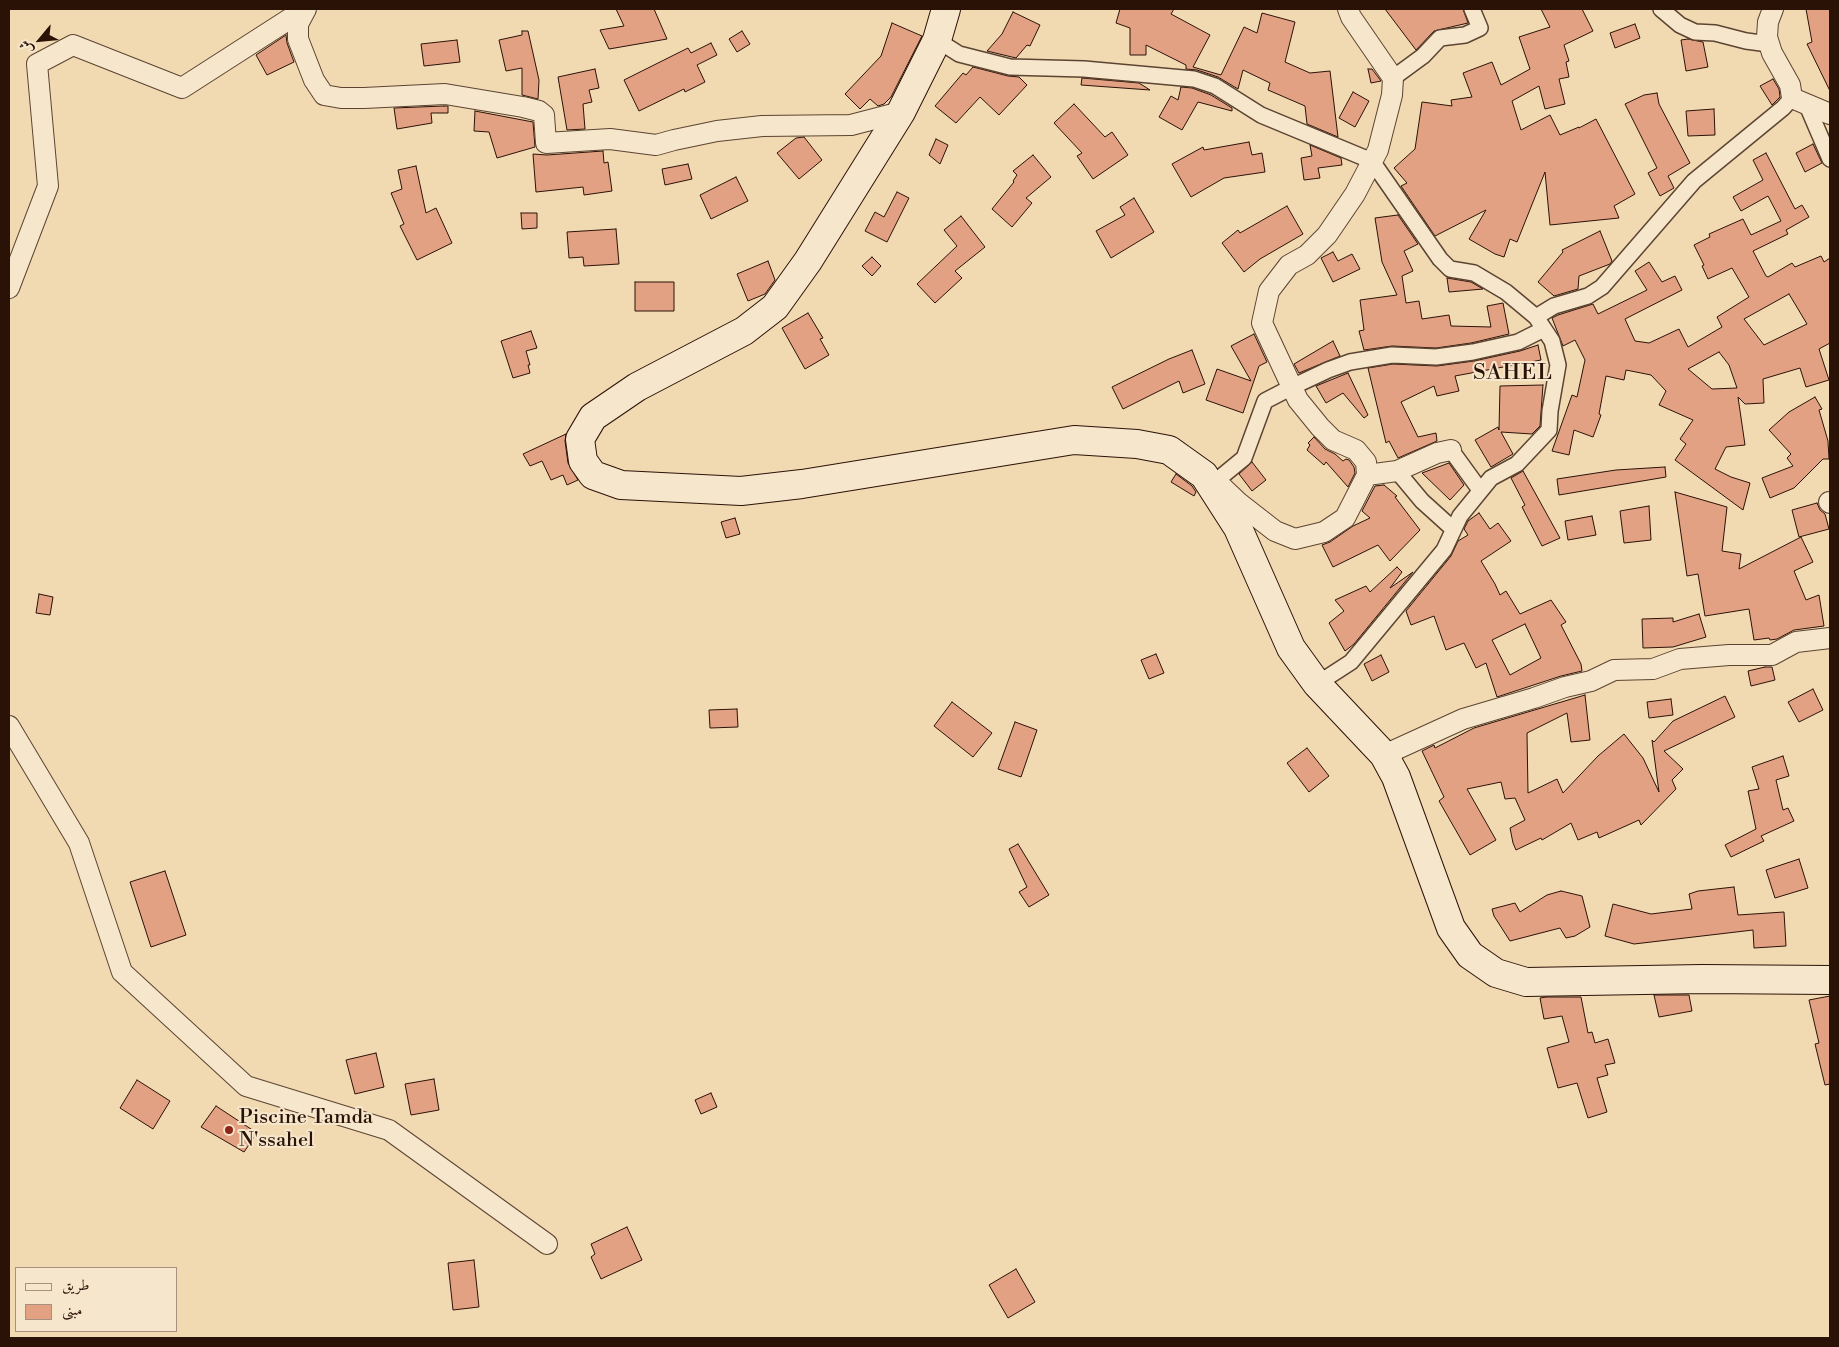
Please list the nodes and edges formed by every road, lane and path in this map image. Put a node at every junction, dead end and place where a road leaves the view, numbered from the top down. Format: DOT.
graph roads {
  1 [pos="306,9"];
  2 [pos="946,9"];
  3 [pos="1348,9"];
  4 [pos="1472,9"];
  5 [pos="1661,9"];
  6 [pos="1773,9"];
  7 [pos="937,40"];
  8 [pos="1770,44"];
  9 [pos="1393,78"];
  10 [pos="1799,100"];
  11 [pos="901,112"];
  12 [pos="1830,114"];
  13 [pos="1830,159"];
  14 [pos="1372,161"];
  15 [pos="9,288"];
  16 [pos="1540,323"];
  17 [pos="1292,387"];
  18 [pos="1451,450"];
  19 [pos="1397,470"];
  20 [pos="1367,474"];
  21 [pos="1210,478"];
  22 [pos="1480,490"];
  23 [pos="1453,529"];
  24 [pos="1830,638"];
  25 [pos="1317,684"];
  26 [pos="9,726"];
  27 [pos="1384,755"];
  28 [pos="1830,980"];
  29 [pos="547,1244"];
  1 -- 11 [label="street"];
  1 -- 15 [label="street"];
  2 -- 7 [label="main road"];
  3 -- 9 [label="street"];
  4 -- 9 [label="street"];
  5 -- 8 [label="street"];
  6 -- 8 [label="street"];
  7 -- 11 [label="main road"];
  7 -- 14 [label="street"];
  8 -- 10 [label="street"];
  9 -- 14 [label="street"];
  10 -- 12 [label="street"];
  10 -- 13 [label="street"];
  10 -- 16 [label="street"];
  11 -- 21 [label="main road"];
  14 -- 16 [label="street"];
  14 -- 17 [label="street"];
  16 -- 17 [label="street"];
  16 -- 22 [label="street"];
  17 -- 20 [label="street"];
  17 -- 21 [label="street"];
  18 -- 19 [label="street"];
  18 -- 22 [label="street"];
  19 -- 20 [label="street"];
  19 -- 23 [label="street"];
  20 -- 21 [label="street"];
  21 -- 25 [label="main road"];
  22 -- 23 [label="street"];
  23 -- 25 [label="street"];
  24 -- 27 [label="street"];
  25 -- 27 [label="main road"];
  26 -- 29 [label="street"];
  27 -- 28 [label="main road"];
}
